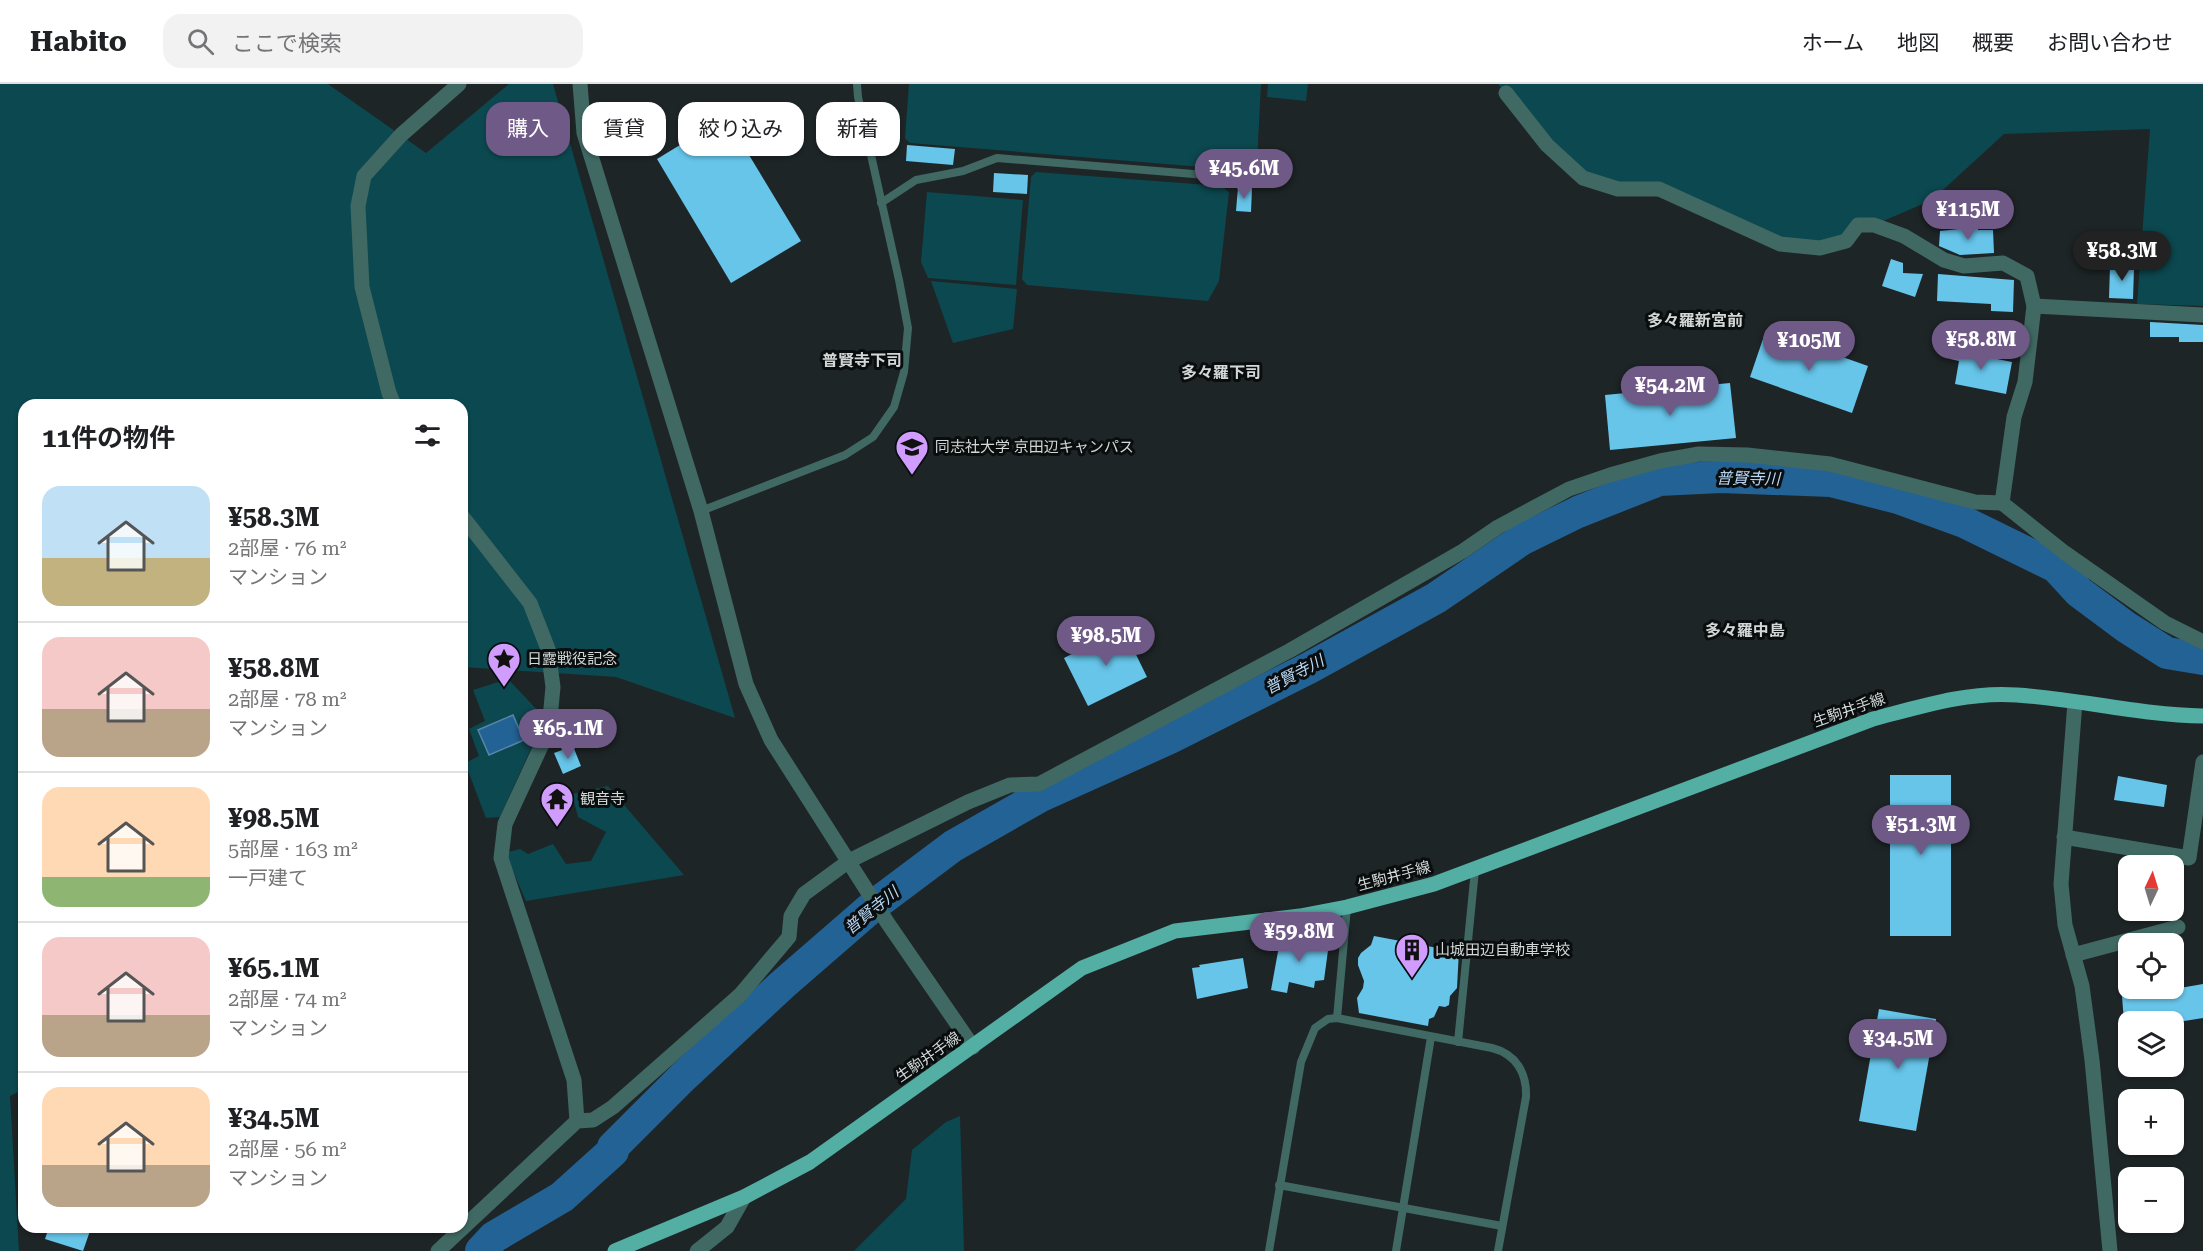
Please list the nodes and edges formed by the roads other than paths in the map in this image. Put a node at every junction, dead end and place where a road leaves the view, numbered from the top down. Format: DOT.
graph roads {
  1 [pos="459,84"];
  2 [pos="580,84"];
  3 [pos="857,84"];
  4 [pos="1506,93"];
  5 [pos="1256,179"];
  6 [pos="881,203"];
  7 [pos="2034,306"];
  8 [pos="2203,315"];
  9 [pos="392,399"];
  10 [pos="2002,503"];
  11 [pos="701,511"];
  12 [pos="468,524"];
  13 [pos="2203,642"];
  14 [pos="2075,702"];
  15 [pos="2203,716"];
  16 [pos="2203,762"];
  17 [pos="2064,837"];
  18 [pos="852,866"];
  19 [pos="1474,870"];
  20 [pos="1347,907"];
  21 [pos="2178,927"];
  22 [pos="2073,955"];
  23 [pos="1337,1018"];
  24 [pos="1431,1037"];
  25 [pos="1458,1042"];
  26 [pos="973,1047"];
  27 [pos="577,1121"];
  28 [pos="1279,1185"];
  29 [pos="744,1197"];
  30 [pos="1403,1207"];
  31 [pos="468,1223"];
  32 [pos="1502,1226"];
  33 [pos="457,1233"];
  34 [pos="438,1251"];
  35 [pos="615,1251"];
  36 [pos="697,1251"];
  37 [pos="1269,1251"];
  38 [pos="1396,1251"];
  39 [pos="1498,1251"];
  40 [pos="2110,1251"];
  1 -- 9 [label="street"];
  2 -- 11 [label="street"];
  3 -- 6 [label="lane"];
  4 -- 7 [label="street"];
  5 -- 6 [label="lane"];
  6 -- 11 [label="lane"];
  7 -- 8 [label="street"];
  7 -- 10 [label="street"];
  10 -- 13 [label="street"];
  10 -- 18 [label="street"];
  11 -- 18 [label="street"];
  12 -- 27 [label="street"];
  14 -- 15 [label="main road, 生駒井手線"];
  14 -- 17 [label="street"];
  14 -- 19 [label="main road, 生駒井手線"];
  16 -- 17 [label="street"];
  17 -- 22 [label="street"];
  18 -- 26 [label="street"];
  18 -- 27 [label="street"];
  19 -- 20 [label="main road, 生駒井手線"];
  19 -- 25 [label="lane"];
  20 -- 23 [label="lane"];
  20 -- 26 [label="main road, 生駒井手線"];
  21 -- 22 [label="street"];
  22 -- 40 [label="street"];
  23 -- 24 [label="lane"];
  23 -- 28 [label="lane"];
  24 -- 25 [label="lane"];
  24 -- 30 [label="lane"];
  25 -- 32 [label="lane"];
  26 -- 29 [label="main road, 生駒井手線"];
  27 -- 31 [label="street"];
  28 -- 30 [label="lane"];
  28 -- 37 [label="lane"];
  29 -- 35 [label="main road, 生駒井手線"];
  29 -- 36 [label="street"];
  30 -- 32 [label="lane"];
  30 -- 38 [label="lane"];
  32 -- 39 [label="lane"];
  33 -- 34 [label="street"];
}
